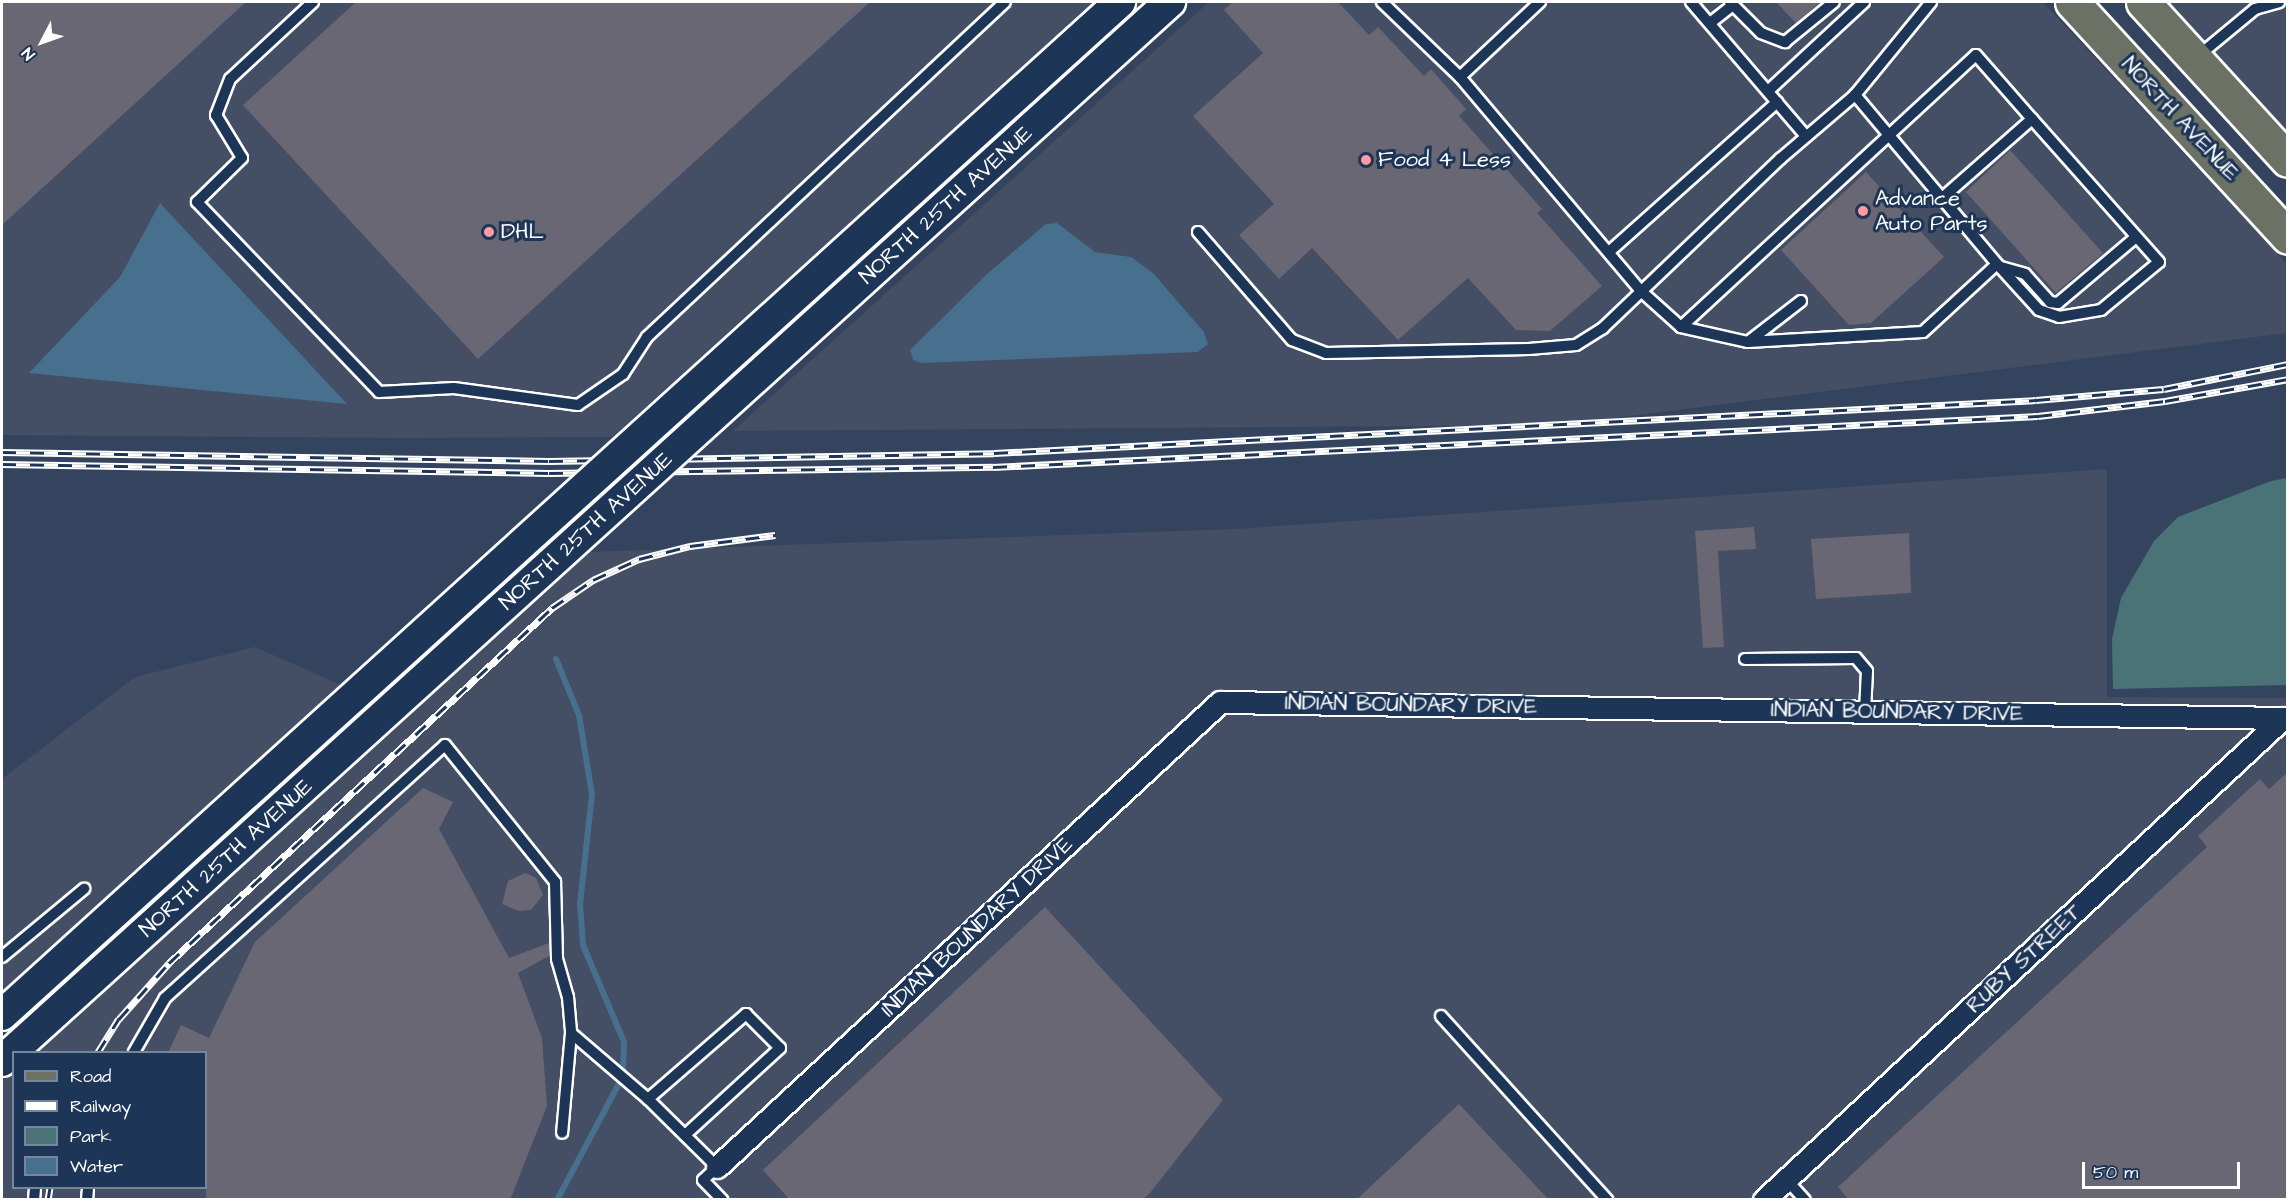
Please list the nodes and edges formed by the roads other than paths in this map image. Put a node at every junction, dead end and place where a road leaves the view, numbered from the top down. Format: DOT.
graph roads {
  1 [pos="313,2"];
  2 [pos="1005,2"];
  3 [pos="1120,2"];
  4 [pos="1170,2"];
  5 [pos="1382,2"];
  6 [pos="1540,2"];
  7 [pos="1691,2"];
  8 [pos="1834,2"];
  9 [pos="1863,2"];
  10 [pos="1931,2"];
  11 [pos="2072,2"];
  12 [pos="2143,2"];
  13 [pos="2278,2"];
  14 [pos="1732,3"];
  15 [pos="2288,10"];
  16 [pos="1710,23"];
  17 [pos="2195,59"];
  18 [pos="1460,77"];
  19 [pos="1768,91"];
  20 [pos="1855,95"];
  21 [pos="1777,102"];
  22 [pos="2032,119"];
  23 [pos="1888,135"];
  24 [pos="1806,136"];
  25 [pos="2288,160"];
  26 [pos="1942,198"];
  27 [pos="1198,232"];
  28 [pos="2136,237"];
  29 [pos="2288,237"];
  30 [pos="1610,251"];
  31 [pos="1999,265"];
  32 [pos="1642,292"];
  33 [pos="1801,301"];
  34 [pos="1681,327"];
  35 [pos="1748,342"];
  36 [pos="1745,659"];
  37 [pos="1865,712"];
  38 [pos="2285,718"];
  39 [pos="84,889"];
  40 [pos="2,957"];
  41 [pos="2,1015"];
  42 [pos="1441,1016"];
  43 [pos="571,1033"];
  44 [pos="13,1051"];
  45 [pos="135,1051"];
  46 [pos="648,1099"];
  47 [pos="562,1133"];
  48 [pos="685,1135"];
  49 [pos="717,1167"];
  50 [pos="1786,1179"];
  51 [pos="722,1200"];
  52 [pos="1607,1200"];
  53 [pos="1764,1200"];
  54 [pos="1805,1200"];
  1 -- 2 [label="lane"];
  3 -- 41 [label="main road, NORTH 25TH AVENUE, bridge"];
  4 -- 44 [label="main road, NORTH 25TH AVENUE, bridge"];
  5 -- 18 [label="lane"];
  6 -- 18 [label="lane"];
  7 -- 16 [label="lane"];
  8 -- 14 [label="lane"];
  9 -- 19 [label="lane"];
  10 -- 20 [label="lane"];
  11 -- 29 [label="main road, NORTH AVENUE"];
  12 -- 17 [label="main road"];
  13 -- 15 [label="lane"];
  13 -- 17 [label="lane"];
  14 -- 16 [label="lane"];
  16 -- 19 [label="lane"];
  17 -- 25 [label="main road"];
  18 -- 30 [label="lane"];
  19 -- 21 [label="lane"];
  20 -- 23 [label="lane"];
  20 -- 24 [label="lane"];
  21 -- 24 [label="lane"];
  21 -- 30 [label="lane"];
  22 -- 23 [label="lane"];
  22 -- 26 [label="lane"];
  22 -- 28 [label="lane"];
  23 -- 26 [label="lane"];
  23 -- 34 [label="lane"];
  24 -- 32 [label="lane"];
  26 -- 31 [label="lane"];
  27 -- 32 [label="lane"];
  28 -- 31 [label="lane"];
  28 -- 31 [label="lane"];
  30 -- 32 [label="lane"];
  31 -- 35 [label="lane"];
  32 -- 34 [label="lane"];
  33 -- 35 [label="lane"];
  34 -- 35 [label="lane"];
  36 -- 37 [label="lane"];
  37 -- 38 [label="street, INDIAN BOUNDARY DRIVE"];
  37 -- 49 [label="street, INDIAN BOUNDARY DRIVE"];
  38 -- 50 [label="street, RUBY STREET"];
  39 -- 40 [label="lane"];
  42 -- 52 [label="lane"];
  43 -- 45 [label="lane"];
  43 -- 46 [label="lane"];
  43 -- 47 [label="lane"];
  46 -- 48 [label="lane"];
  46 -- 48 [label="lane"];
  48 -- 49 [label="lane"];
  49 -- 51 [label="lane"];
  50 -- 53 [label="street, RUBY STREET"];
  50 -- 54 [label="lane"];
}
